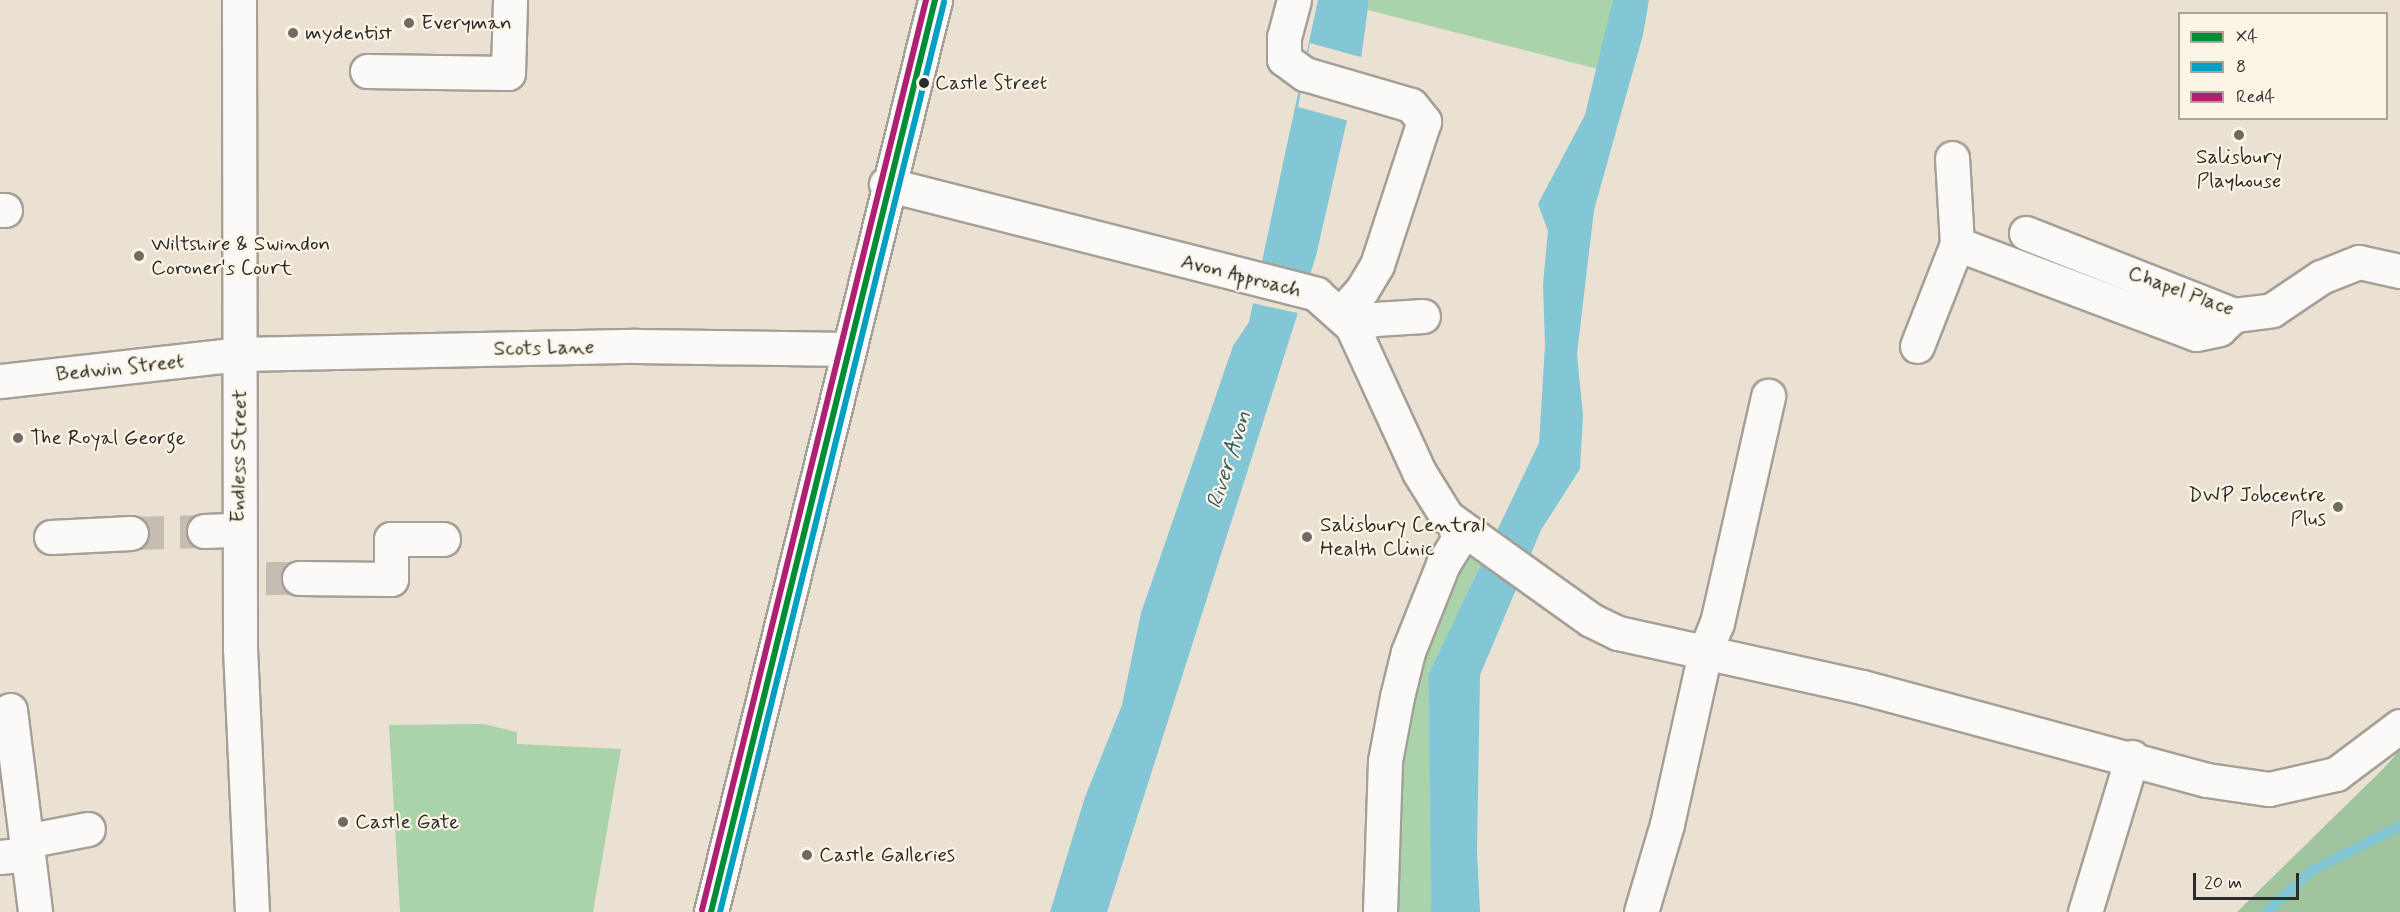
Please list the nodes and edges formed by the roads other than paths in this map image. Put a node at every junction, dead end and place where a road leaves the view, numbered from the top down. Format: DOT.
graph roads {
  1 [pos="239,0"];
  2 [pos="510,0"];
  3 [pos="935,0"];
  4 [pos="1294,0"];
  5 [pos="367,71"];
  6 [pos="1952,158"];
  7 [pos="886,184"];
  8 [pos="2026,233"];
  9 [pos="1957,244"];
  10 [pos="2400,271"];
  11 [pos="2234,315"];
  12 [pos="1423,316"];
  13 [pos="1346,320"];
  14 [pos="1917,346"];
  15 [pos="848,349"];
  16 [pos="240,354"];
  17 [pos="0,381"];
  18 [pos="1768,396"];
  19 [pos="1455,524"];
  20 [pos="238,530"];
  21 [pos="204,531"];
  22 [pos="131,533"];
  23 [pos="51,537"];
  24 [pos="443,539"];
  25 [pos="299,578"];
  26 [pos="1705,652"];
  27 [pos="10,710"];
  28 [pos="2397,724"];
  29 [pos="2132,758"];
  30 [pos="11,805"];
  31 [pos="88,829"];
  32 [pos="18,851"];
  33 [pos="35,912"];
  34 [pos="252,912"];
  35 [pos="711,912"];
  36 [pos="1380,912"];
  37 [pos="1641,912"];
  38 [pos="2085,912"];
  1 -- 16 [label="street, Endless Street"];
  2 -- 5 [label="street"];
  3 -- 7 [label="street"];
  4 -- 13 [label="street"];
  6 -- 9 [label="street"];
  7 -- 13 [label="street, Avon Approach"];
  7 -- 15 [label="street"];
  8 -- 11 [label="street, Chapel Place"];
  9 -- 11 [label="street"];
  9 -- 14 [label="street"];
  10 -- 11 [label="street, Chapel Place"];
  12 -- 13 [label="street"];
  13 -- 19 [label="street"];
  15 -- 16 [label="street, Scots Lane"];
  15 -- 35 [label="street"];
  16 -- 17 [label="street, Bedwin Street"];
  16 -- 20 [label="street, Endless Street"];
  18 -- 26 [label="street"];
  19 -- 26 [label="street"];
  19 -- 36 [label="street"];
  20 -- 21 [label="street"];
  20 -- 34 [label="street, Endless Street"];
  22 -- 23 [label="street"];
  24 -- 25 [label="street"];
  26 -- 29 [label="street"];
  26 -- 37 [label="street"];
  27 -- 30 [label="street"];
  28 -- 29 [label="street"];
  29 -- 38 [label="street"];
  30 -- 32 [label="street"];
  31 -- 32 [label="street"];
  32 -- 33 [label="street"];
}
